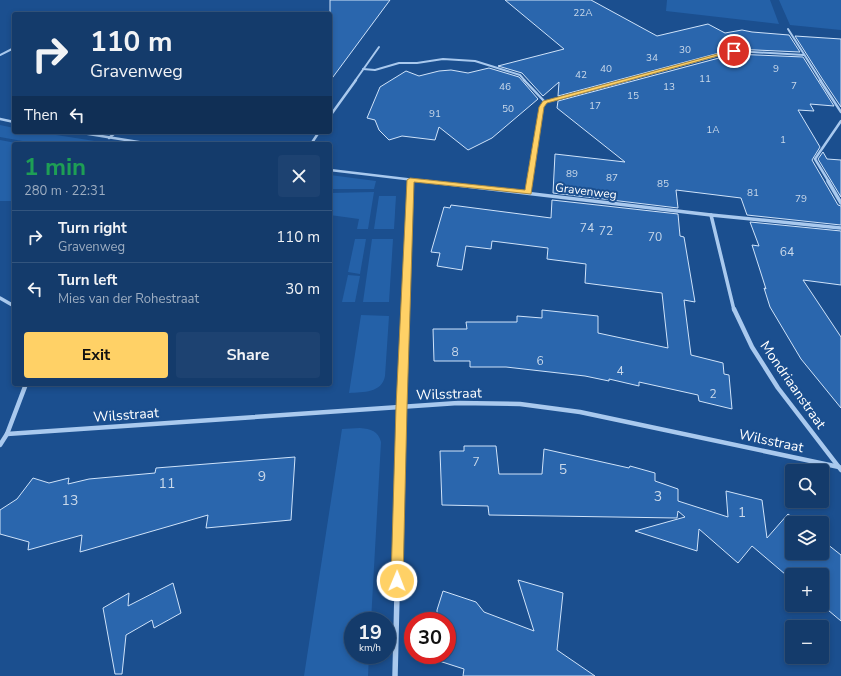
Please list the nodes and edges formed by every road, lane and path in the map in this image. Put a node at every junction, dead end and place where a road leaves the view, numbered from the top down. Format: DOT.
graph roads {
  1 [pos="788,29"];
  2 [pos="379,47"];
  3 [pos="12,49"];
  4 [pos="0,55"];
  5 [pos="804,55"];
  6 [pos="362,69"];
  7 [pos="545,102"];
  8 [pos="841,112"];
  9 [pos="332,113"];
  10 [pos="0,120"];
  11 [pos="841,121"];
  12 [pos="12,122"];
  13 [pos="87,134"];
  14 [pos="114,134"];
  15 [pos="109,138"];
  16 [pos="137,142"];
  17 [pos="332,170"];
  18 [pos="410,180"];
  19 [pos="529,193"];
  20 [pos="841,203"];
  21 [pos="711,215"];
  22 [pos="841,228"];
  23 [pos="0,298"];
  24 [pos="12,305"];
  25 [pos="25,386"];
  26 [pos="402,407"];
  27 [pos="7,434"];
  28 [pos="0,445"];
  29 [pos="840,468"];
  30 [pos="395,676"];
  1 -- 5 [label="street"];
  2 -- 6 [label="street"];
  3 -- 4 [label="street"];
  5 -- 7 [label="street"];
  5 -- 8 [label="street"];
  6 -- 7 [label="street"];
  6 -- 9 [label="street"];
  7 -- 19 [label="street"];
  10 -- 12 [label="street"];
  11 -- 20 [label="street"];
  13 -- 15 [label="street"];
  14 -- 15 [label="street"];
  15 -- 16 [label="street"];
  17 -- 18 [label="street, Gravenweg"];
  18 -- 19 [label="street, Gravenweg"];
  18 -- 26 [label="street"];
  19 -- 21 [label="street, Gravenweg"];
  21 -- 22 [label="street, Gravenweg"];
  21 -- 29 [label="street, Mondriaanstraat"];
  23 -- 24 [label="street"];
  25 -- 27 [label="street"];
  26 -- 27 [label="street, Wilsstraat"];
  26 -- 29 [label="street, Wilsstraat"];
  26 -- 30 [label="street"];
  27 -- 28 [label="street"];
}
